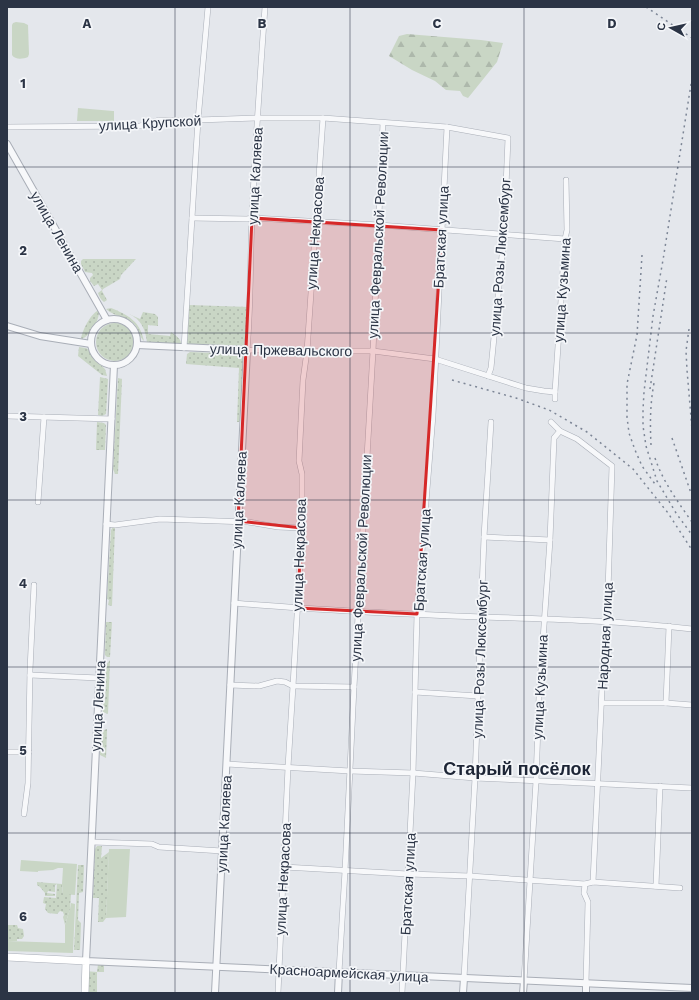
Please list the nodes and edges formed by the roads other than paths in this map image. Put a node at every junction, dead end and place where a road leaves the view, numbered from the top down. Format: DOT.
graph roads {
  1 [pos="208,7"];
  2 [pos="265,7"];
  3 [pos="258,118"];
  4 [pos="323,118"];
  5 [pos="198,120"];
  6 [pos="383,123"];
  7 [pos="7,127"];
  8 [pos="447,127"];
  9 [pos="508,138"];
  10 [pos="7,144"];
  11 [pos="566,180"];
  12 [pos="192,218"];
  13 [pos="252,218"];
  14 [pos="316,222"];
  15 [pos="379,225"];
  16 [pos="442,230"];
  17 [pos="504,235"];
  18 [pos="565,239"];
  19 [pos="107,320"];
  20 [pos="7,326"];
  21 [pos="91,344"];
  22 [pos="138,345"];
  23 [pos="184,348"];
  24 [pos="247,350"];
  25 [pos="307,351"];
  26 [pos="373,351"];
  27 [pos="435,360"];
  28 [pos="114,366"];
  29 [pos="488,376"];
  30 [pos="555,392"];
  31 [pos="555,399"];
  32 [pos="7,416"];
  33 [pos="44,417"];
  34 [pos="112,417"];
  35 [pos="491,422"];
  36 [pos="551,422"];
  37 [pos="560,431"];
  38 [pos="38,502"];
  39 [pos="238,521"];
  40 [pos="106,524"];
  41 [pos="302,528"];
  42 [pos="484,537"];
  43 [pos="550,540"];
  44 [pos="34,585"];
  45 [pos="234,603"];
  46 [pos="297,608"];
  47 [pos="358,612"];
  48 [pos="417,614"];
  49 [pos="482,617"];
  50 [pos="544,619"];
  51 [pos="607,622"];
  52 [pos="669,626"];
  53 [pos="692,629"];
  54 [pos="30,675"];
  55 [pos="100,678"];
  56 [pos="230,685"];
  57 [pos="294,686"];
  58 [pos="354,687"];
  59 [pos="415,692"];
  60 [pos="478,696"];
  61 [pos="602,703"];
  62 [pos="666,703"];
  63 [pos="692,706"];
  64 [pos="7,752"];
  65 [pos="29,752"];
  66 [pos="227,764"];
  67 [pos="288,767"];
  68 [pos="350,771"];
  69 [pos="414,773"];
  70 [pos="475,778"];
  71 [pos="536,781"];
  72 [pos="598,784"];
  73 [pos="660,786"];
  74 [pos="692,788"];
  75 [pos="24,814"];
  76 [pos="92,842"];
  77 [pos="222,851"];
  78 [pos="284,867"];
  79 [pos="345,871"];
  80 [pos="408,874"];
  81 [pos="470,876"];
  82 [pos="530,880"];
  83 [pos="593,882"];
  84 [pos="585,884"];
  85 [pos="656,886"];
  86 [pos="680,888"];
  87 [pos="7,957"];
  88 [pos="86,961"];
  89 [pos="216,967"];
  90 [pos="279,970"];
  91 [pos="339,972"];
  92 [pos="403,975"];
  93 [pos="464,978"];
  94 [pos="524,981"];
  95 [pos="586,983"];
  96 [pos="692,988"];
  97 [pos="85,993"];
  98 [pos="215,993"];
  99 [pos="278,993"];
  100 [pos="338,993"];
  101 [pos="402,993"];
  102 [pos="463,993"];
  103 [pos="523,993"];
  104 [pos="586,993"];
  1 -- 5 [label="street"];
  2 -- 3 [label="street, улица Каляева"];
  3 -- 4 [label="street, улица Крупской"];
  3 -- 5 [label="street, улица Крупской"];
  3 -- 13 [label="street, улица Каляева"];
  4 -- 6 [label="street, улица Крупской"];
  4 -- 14 [label="street, улица Некрасова"];
  5 -- 7 [label="street, улица Крупской"];
  5 -- 12 [label="street"];
  6 -- 8 [label="street, улица Крупской"];
  6 -- 15 [label="street, улица Февральской Революции"];
  8 -- 9 [label="street, улица Крупской"];
  8 -- 16 [label="street, Братская улица"];
  9 -- 17 [label="street, улица Розы Люксембург"];
  10 -- 19 [label="street, улица Ленина"];
  11 -- 18 [label="street, улица Кузьмина"];
  12 -- 13 [label="street"];
  12 -- 23 [label="street"];
  13 -- 14 [label="street"];
  13 -- 24 [label="street, улица Каляева"];
  14 -- 15 [label="street"];
  14 -- 25 [label="street, улица Некрасова"];
  15 -- 16 [label="street"];
  15 -- 26 [label="street, улица Февральской Революции"];
  16 -- 17 [label="street"];
  16 -- 27 [label="street, Братская улица"];
  17 -- 18 [label="street"];
  17 -- 29 [label="street, улица Розы Люксембург"];
  18 -- 30 [label="street, улица Кузьмина"];
  19 -- 21 [label="street"];
  19 -- 22 [label="street"];
  20 -- 21 [label="street"];
  21 -- 28 [label="street"];
  22 -- 23 [label="street, улица Пржевальского"];
  22 -- 28 [label="street"];
  23 -- 24 [label="street, улица Пржевальского"];
  24 -- 25 [label="street, улица Пржевальского"];
  24 -- 39 [label="street, улица Каляева"];
  25 -- 26 [label="street, улица Пржевальского"];
  25 -- 41 [label="street, улица Некрасова"];
  26 -- 27 [label="street, улица Пржевальского"];
  26 -- 47 [label="street, улица Февральской Революции"];
  27 -- 29 [label="street, улица Пржевальского"];
  27 -- 48 [label="street, Братская улица"];
  28 -- 34 [label="street, улица Ленина"];
  29 -- 30 [label="street, улица Пржевальского"];
  30 -- 31 [label="street, улица Кузьмина"];
  32 -- 33 [label="street"];
  33 -- 34 [label="street"];
  33 -- 38 [label="street"];
  34 -- 40 [label="street, улица Ленина"];
  35 -- 42 [label="street, улица Розы Люксембург"];
  36 -- 37 [label="street, Народная улица"];
  37 -- 43 [label="street, улица Кузьмина"];
  37 -- 51 [label="street, Народная улица"];
  39 -- 40 [label="street"];
  39 -- 41 [label="street"];
  39 -- 45 [label="street, улица Каляева"];
  40 -- 55 [label="street, улица Ленина"];
  41 -- 46 [label="street, улица Некрасова"];
  42 -- 43 [label="street"];
  42 -- 49 [label="street, улица Розы Люксембург"];
  43 -- 50 [label="street, улица Кузьмина"];
  44 -- 54 [label="street"];
  45 -- 46 [label="street"];
  45 -- 56 [label="street, улица Каляева"];
  46 -- 47 [label="street"];
  46 -- 57 [label="street, улица Некрасова"];
  47 -- 48 [label="street"];
  47 -- 58 [label="street, улица Февральской Революции"];
  48 -- 49 [label="street"];
  48 -- 59 [label="street, Братская улица"];
  49 -- 50 [label="street"];
  49 -- 60 [label="street, улица Розы Люксембург"];
  50 -- 51 [label="street"];
  50 -- 71 [label="street, улица Кузьмина"];
  51 -- 52 [label="street"];
  51 -- 61 [label="street, Народная улица"];
  52 -- 53 [label="street"];
  52 -- 62 [label="street"];
  54 -- 55 [label="street"];
  54 -- 65 [label="street"];
  55 -- 76 [label="street, улица Ленина"];
  56 -- 57 [label="street"];
  56 -- 66 [label="street, улица Каляева"];
  57 -- 58 [label="street"];
  57 -- 67 [label="street, улица Некрасова"];
  58 -- 68 [label="street, улица Февральской Революции"];
  59 -- 60 [label="street"];
  59 -- 69 [label="street, Братская улица"];
  60 -- 70 [label="street, улица Розы Люксембург"];
  61 -- 62 [label="street"];
  61 -- 72 [label="street, Народная улица"];
  62 -- 63 [label="street"];
  64 -- 65 [label="street"];
  65 -- 75 [label="street"];
  66 -- 67 [label="street"];
  66 -- 77 [label="street, улица Каляева"];
  67 -- 68 [label="street"];
  67 -- 78 [label="street, улица Некрасова"];
  68 -- 69 [label="street"];
  68 -- 79 [label="street, улица Февральской Революции"];
  69 -- 70 [label="street"];
  69 -- 80 [label="street, Братская улица"];
  70 -- 71 [label="street"];
  70 -- 81 [label="street, улица Розы Люксембург"];
  71 -- 72 [label="street"];
  71 -- 82 [label="street, улица Кузьмина"];
  72 -- 73 [label="street"];
  72 -- 83 [label="street, Народная улица"];
  73 -- 74 [label="street"];
  73 -- 85 [label="street"];
  76 -- 77 [label="street"];
  76 -- 88 [label="street, улица Ленина"];
  77 -- 89 [label="street, улица Каляева"];
  78 -- 79 [label="street"];
  78 -- 90 [label="street, улица Некрасова"];
  79 -- 80 [label="street"];
  79 -- 91 [label="street, улица Февральской Революции"];
  80 -- 81 [label="street"];
  80 -- 92 [label="street, Братская улица"];
  81 -- 82 [label="street"];
  81 -- 93 [label="street, улица Розы Люксембург"];
  82 -- 84 [label="street"];
  82 -- 94 [label="street, улица Кузьмина"];
  83 -- 84 [label="street"];
  83 -- 85 [label="street"];
  84 -- 95 [label="street"];
  85 -- 86 [label="street"];
  87 -- 88 [label="main road, Красноармейская улица"];
  88 -- 89 [label="street, Красноармейская улица"];
  88 -- 97 [label="main road, улица Ленина"];
  89 -- 90 [label="street, Красноармейская улица"];
  89 -- 98 [label="street, улица Каляева"];
  90 -- 91 [label="street, Красноармейская улица"];
  90 -- 99 [label="street, улица Некрасова"];
  91 -- 92 [label="street, Красноармейская улица"];
  91 -- 100 [label="street, улица Февральской Революции"];
  92 -- 93 [label="street, Красноармейская улица"];
  92 -- 101 [label="street, Братская улица"];
  93 -- 94 [label="street, Красноармейская улица"];
  93 -- 102 [label="street, улица Розы Люксембург"];
  94 -- 95 [label="street, Красноармейская улица"];
  94 -- 103 [label="street, улица Кузьмина"];
  95 -- 96 [label="street, Красноармейская улица"];
  95 -- 104 [label="street"];
}
